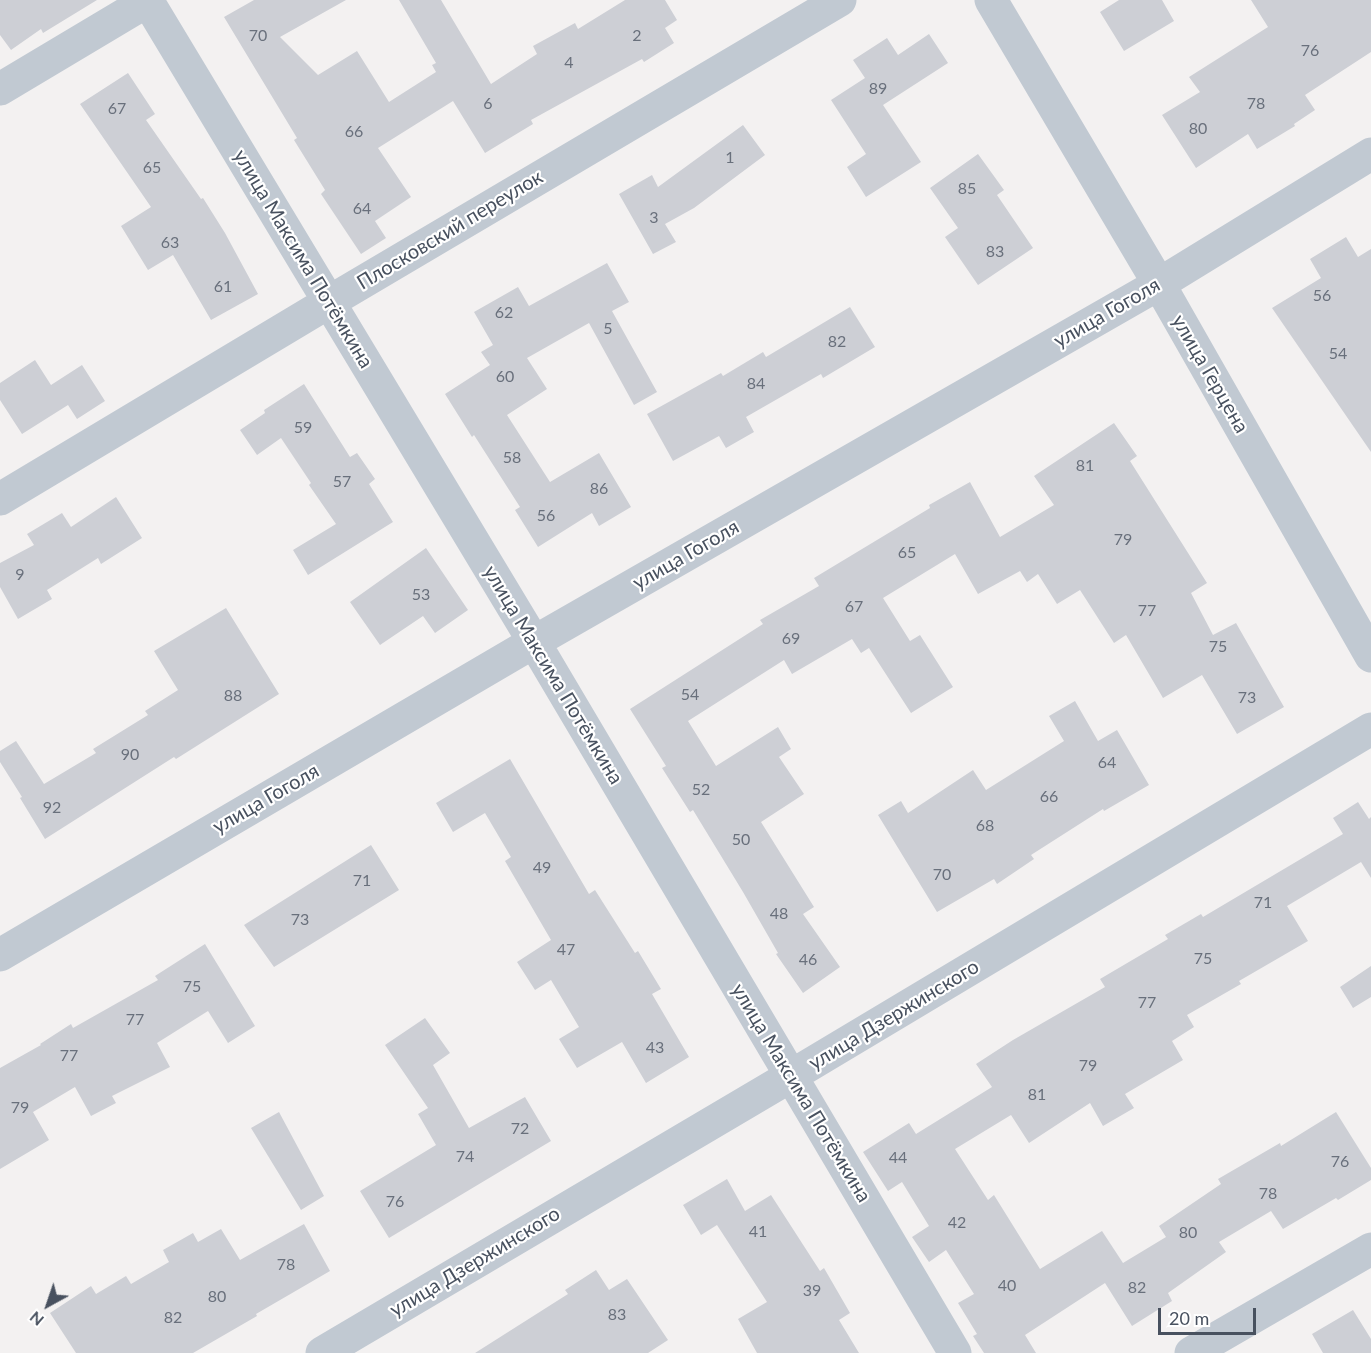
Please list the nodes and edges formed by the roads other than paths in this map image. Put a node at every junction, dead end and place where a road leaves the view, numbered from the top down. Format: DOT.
graph roads {
  1 [pos="148,0"];
  2 [pos="840,0"];
  3 [pos="991,0"];
  4 [pos="0,89"];
  5 [pos="1371,154"];
  6 [pos="1159,284"];
  7 [pos="329,302"];
  8 [pos="0,499"];
  9 [pos="534,642"];
  10 [pos="1371,656"];
  11 [pos="1371,729"];
  12 [pos="0,955"];
  13 [pos="791,1076"];
  14 [pos="1371,1249"];
  15 [pos="322,1353"];
  16 [pos="956,1353"];
  17 [pos="1191,1353"];
  1 -- 4 [label="street"];
  1 -- 7 [label="street, улица Максима Потёмкина"];
  2 -- 7 [label="street, Плосковский переулок"];
  3 -- 6 [label="street, улица Герцена"];
  5 -- 6 [label="street, улица Гоголя"];
  6 -- 9 [label="street, улица Гоголя"];
  6 -- 10 [label="street, улица Герцена"];
  7 -- 8 [label="street, Плосковский переулок"];
  7 -- 9 [label="street, улица Максима Потёмкина"];
  9 -- 12 [label="street, улица Гоголя"];
  9 -- 13 [label="street, улица Максима Потёмкина"];
  11 -- 13 [label="street, улица Дзержинского"];
  13 -- 15 [label="street, улица Дзержинского"];
  13 -- 16 [label="street, улица Максима Потёмкина"];
  14 -- 17 [label="street"];
}
